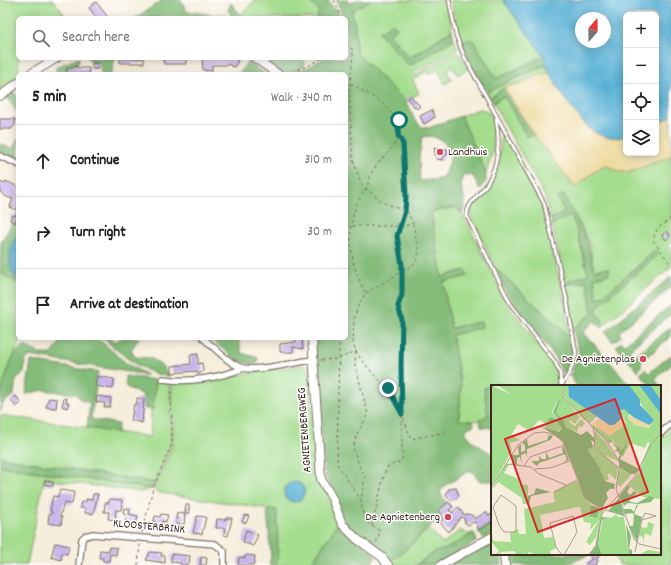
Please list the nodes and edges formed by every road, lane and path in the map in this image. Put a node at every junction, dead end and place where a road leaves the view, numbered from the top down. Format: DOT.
graph roads {
  1 [pos="334,0"];
  2 [pos="449,0"];
  3 [pos="341,16"];
  4 [pos="348,46"];
  5 [pos="54,60"];
  6 [pos="258,60"];
  7 [pos="318,60"];
  8 [pos="33,72"];
  9 [pos="275,72"];
  10 [pos="292,72"];
  11 [pos="350,82"];
  12 [pos="16,84"];
  13 [pos="0,96"];
  14 [pos="496,116"];
  15 [pos="398,135"];
  16 [pos="0,156"];
  17 [pos="16,163"];
  18 [pos="366,189"];
  19 [pos="405,211"];
  20 [pos="671,218"];
  21 [pos="413,223"];
  22 [pos="348,226"];
  23 [pos="353,226"];
  24 [pos="402,226"];
  25 [pos="671,265"];
  26 [pos="402,271"];
  27 [pos="366,293"];
  28 [pos="205,340"];
  29 [pos="312,340"];
  30 [pos="339,340"];
  31 [pos="356,350"];
  32 [pos="338,359"];
  33 [pos="312,360"];
  34 [pos="244,368"];
  35 [pos="163,379"];
  36 [pos="171,380"];
  37 [pos="561,385"];
  38 [pos="562,385"];
  39 [pos="402,414"];
  40 [pos="671,424"];
  41 [pos="451,431"];
  42 [pos="661,433"];
  43 [pos="361,501"];
  44 [pos="372,526"];
  45 [pos="141,538"];
  46 [pos="491,538"];
  47 [pos="374,550"];
  48 [pos="504,555"];
  49 [pos="79,565"];
  50 [pos="138,565"];
  51 [pos="224,565"];
  52 [pos="388,565"];
  53 [pos="441,565"];
  54 [pos="505,565"];
  1 -- 3 [label="path"];
  2 -- 14 [label="lane"];
  4 -- 11 [label="path"];
  5 -- 8 [label="street"];
  6 -- 9 [label="street"];
  7 -- 10 [label="path"];
  11 -- 15 [label="path"];
  11 -- 18 [label="path"];
  12 -- 13 [label="street"];
  14 -- 37 [label="lane"];
  14 -- 38 [label="lane"];
  15 -- 18 [label="path"];
  15 -- 19 [label="path"];
  16 -- 17 [label="street"];
  18 -- 19 [label="path"];
  18 -- 23 [label="path"];
  19 -- 21 [label="path"];
  19 -- 24 [label="path"];
  20 -- 25 [label="path"];
  21 -- 24 [label="path"];
  21 -- 26 [label="path"];
  22 -- 23 [label="path"];
  23 -- 24 [label="path"];
  23 -- 27 [label="path"];
  24 -- 26 [label="path"];
  26 -- 27 [label="path"];
  26 -- 39 [label="path"];
  27 -- 31 [label="path"];
  28 -- 34 [label="street"];
  29 -- 33 [label="street, AGNIETENBERGWEG"];
  30 -- 32 [label="path"];
  31 -- 32 [label="path"];
  31 -- 39 [label="path"];
  31 -- 43 [label="path"];
  32 -- 33 [label="path"];
  32 -- 43 [label="path"];
  33 -- 34 [label="street"];
  33 -- 47 [label="street, AGNIETENBERGWEG"];
  34 -- 36 [label="street"];
  35 -- 36 [label="street"];
  36 -- 45 [label="path"];
  39 -- 41 [label="path"];
  39 -- 44 [label="path"];
  40 -- 42 [label="street"];
  43 -- 44 [label="path"];
  44 -- 47 [label="path"];
  45 -- 49 [label="street, KLOOSTERBRINK"];
  45 -- 50 [label="path"];
  45 -- 51 [label="street, KLOOSTERBRINK"];
  46 -- 53 [label="street"];
  47 -- 52 [label="street, AGNIETENBERGWEG"];
  48 -- 54 [label="street"];
}
